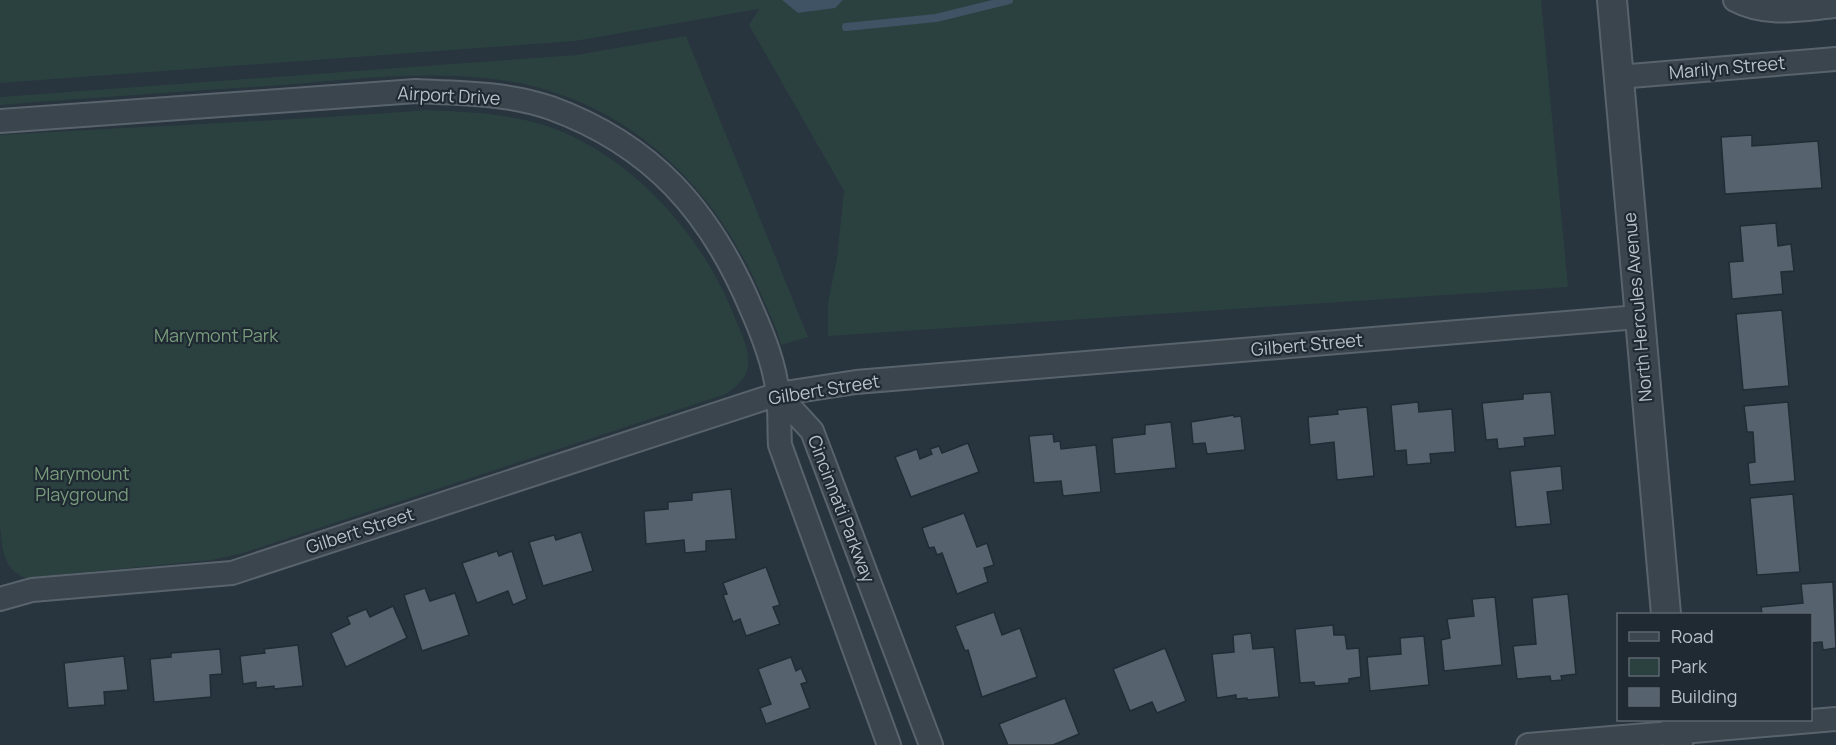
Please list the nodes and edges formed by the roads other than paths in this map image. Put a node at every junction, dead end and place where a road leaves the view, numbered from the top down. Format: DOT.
graph roads {
  1 [pos="1611,0"];
  2 [pos="1735,0"];
  3 [pos="1836,6"];
  4 [pos="1836,59"];
  5 [pos="1618,77"];
  6 [pos="0,121"];
  7 [pos="1638,317"];
  8 [pos="778,394"];
  9 [pos="0,598"];
  10 [pos="1666,613"];
  11 [pos="1836,719"];
  12 [pos="1812,721"];
  13 [pos="1812,721"];
  14 [pos="1677,732"];
  15 [pos="889,745"];
  16 [pos="931,745"];
  17 [pos="1528,745"];
  1 -- 5 [label="street, North Hercules Avenue"];
  2 -- 3 [label="street"];
  4 -- 5 [label="street, Marilyn Street"];
  5 -- 7 [label="street, North Hercules Avenue"];
  6 -- 8 [label="street, Airport Drive"];
  7 -- 8 [label="street, Gilbert Street"];
  7 -- 10 [label="street, North Hercules Avenue"];
  8 -- 9 [label="street, Gilbert Street"];
  8 -- 15 [label="street, Cincinnati Parkway"];
  8 -- 16 [label="street, Cincinnati Parkway"];
  11 -- 13 [label="street"];
  12 -- 14 [label="street"];
  14 -- 17 [label="street"];
}
